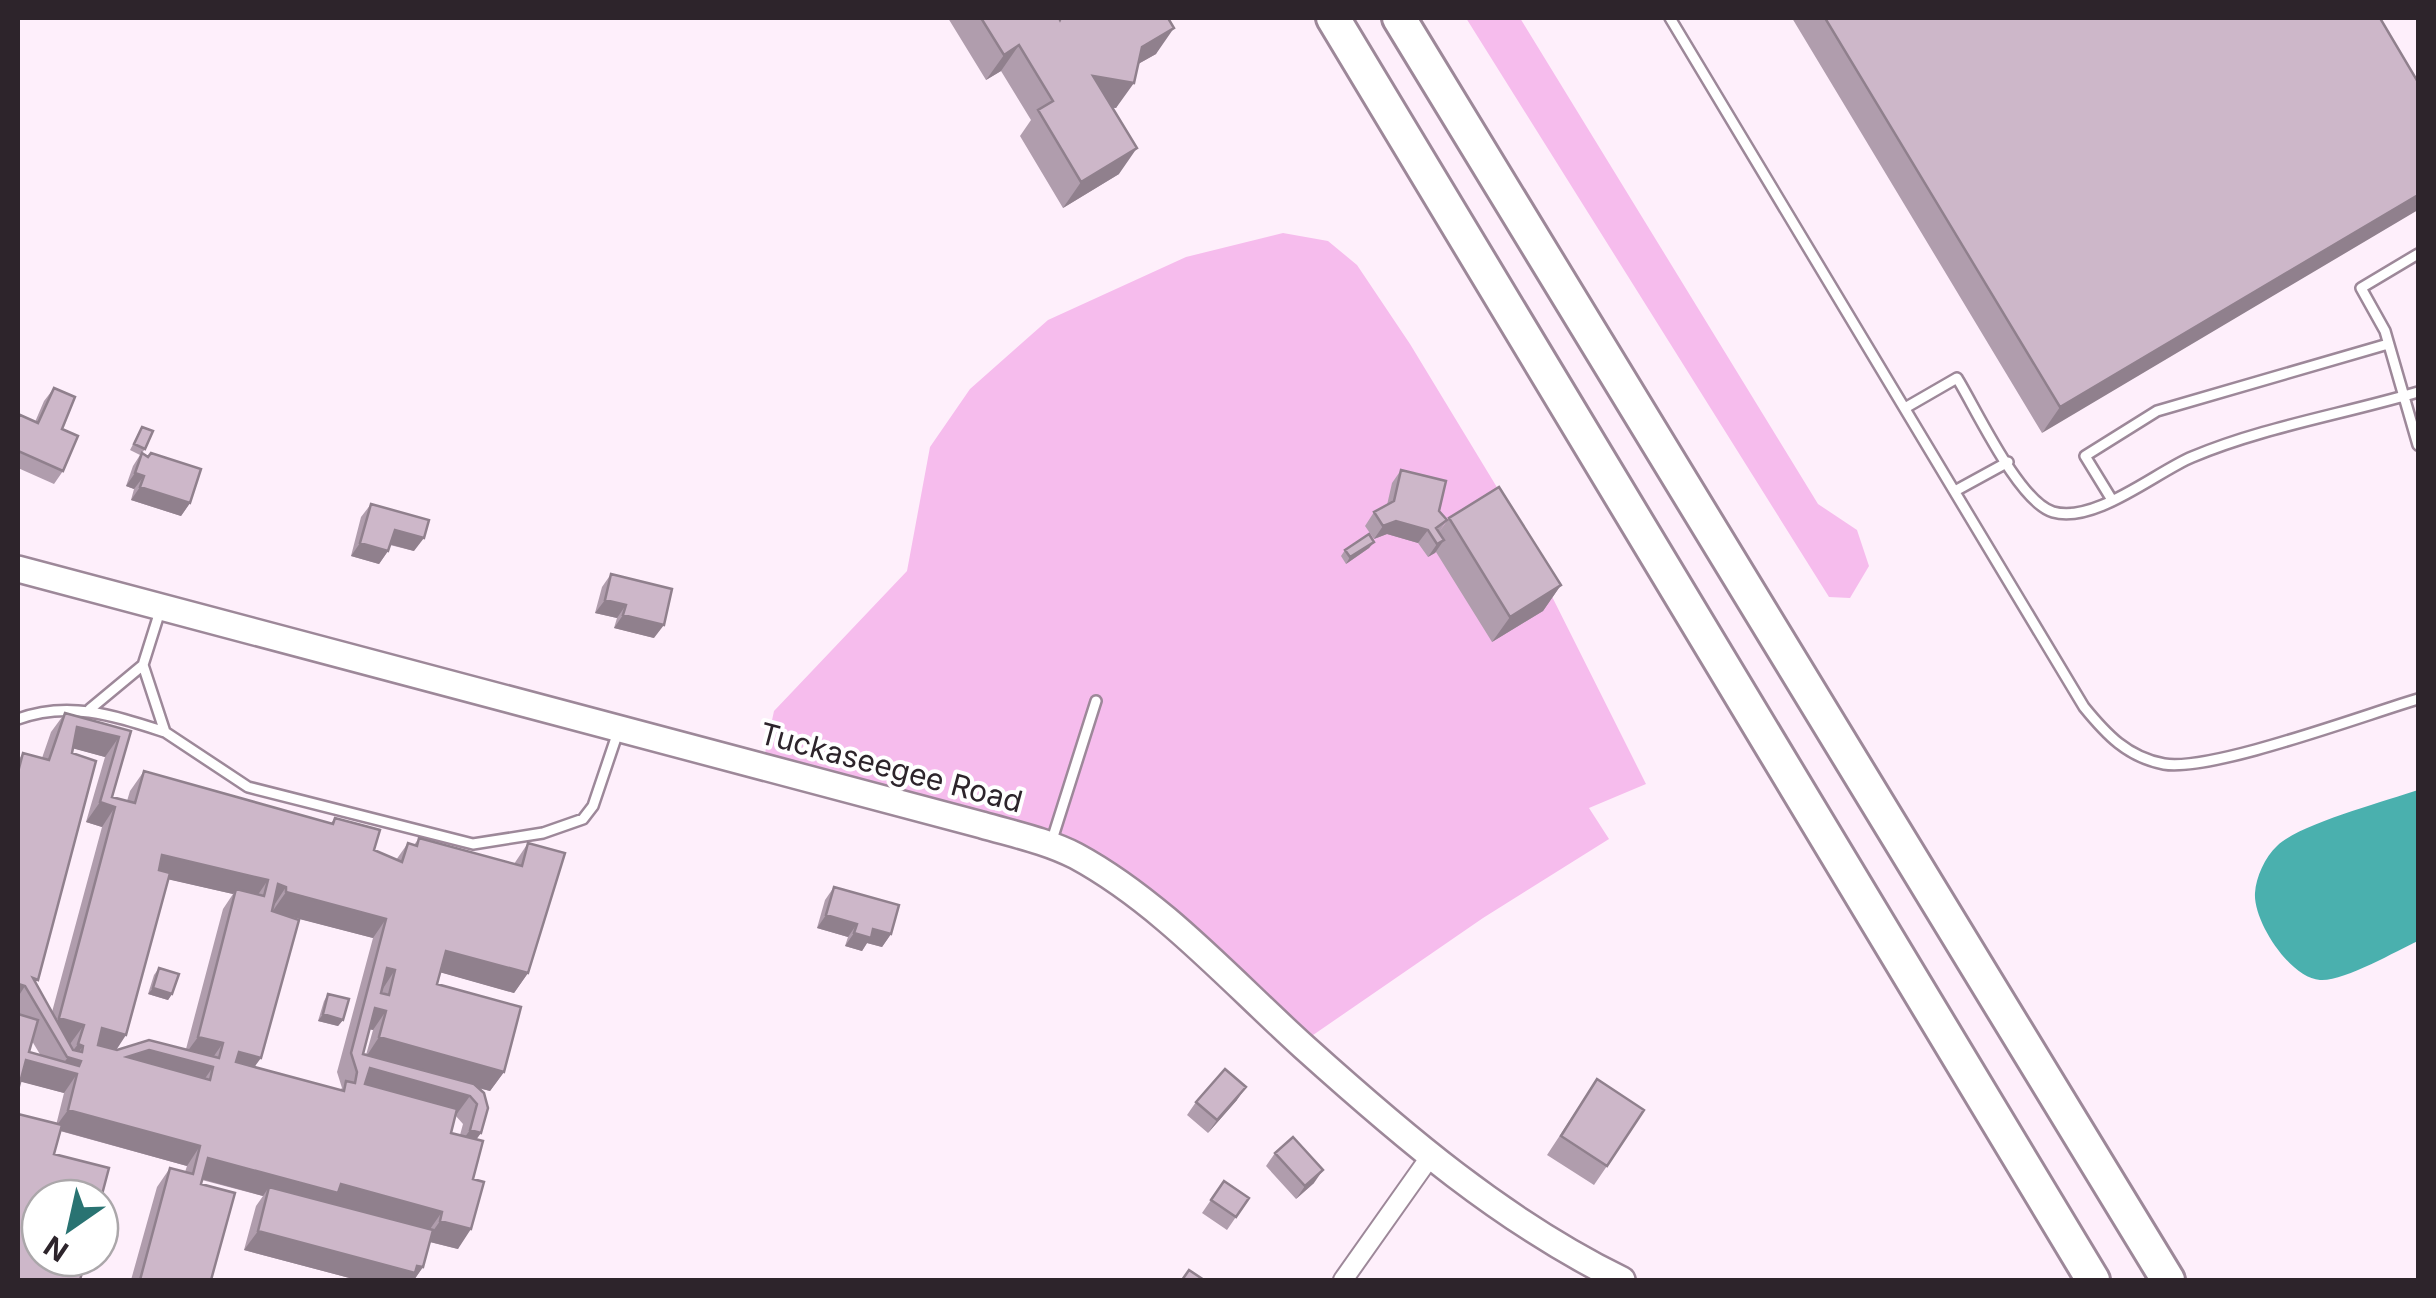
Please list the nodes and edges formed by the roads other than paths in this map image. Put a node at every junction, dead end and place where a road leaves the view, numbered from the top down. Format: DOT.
graph roads {
  1 [pos="1334,18"];
  2 [pos="1399,18"];
  3 [pos="1670,18"];
  4 [pos="2418,254"];
  5 [pos="2388,344"];
  6 [pos="2418,392"];
  7 [pos="2404,396"];
  8 [pos="1905,408"];
  9 [pos="2418,445"];
  10 [pos="2008,462"];
  11 [pos="1955,491"];
  12 [pos="2112,500"];
  13 [pos="18,569"];
  14 [pos="161,609"];
  15 [pos="143,666"];
  16 [pos="2418,699"];
  17 [pos="1096,701"];
  18 [pos="90,709"];
  19 [pos="18,718"];
  20 [pos="619,729"];
  21 [pos="166,732"];
  22 [pos="1050,846"];
  23 [pos="1430,1158"];
  24 [pos="1343,1280"];
  25 [pos="1622,1280"];
  26 [pos="2093,1280"];
  27 [pos="2168,1280"];
  1 -- 26 [label="highway"];
  2 -- 27 [label="highway"];
  3 -- 8 [label="lane"];
  4 -- 5 [label="lane"];
  5 -- 7 [label="lane"];
  5 -- 12 [label="lane"];
  6 -- 7 [label="lane"];
  7 -- 9 [label="lane"];
  7 -- 12 [label="lane"];
  8 -- 10 [label="lane"];
  8 -- 11 [label="lane"];
  10 -- 11 [label="lane"];
  10 -- 12 [label="lane"];
  11 -- 16 [label="lane"];
  13 -- 14 [label="street, Tuckaseegee Road"];
  14 -- 15 [label="lane"];
  14 -- 20 [label="street, Tuckaseegee Road"];
  15 -- 18 [label="lane"];
  15 -- 21 [label="lane"];
  17 -- 22 [label="lane"];
  18 -- 19 [label="lane"];
  18 -- 21 [label="lane"];
  20 -- 21 [label="lane"];
  20 -- 22 [label="street, Tuckaseegee Road"];
  22 -- 23 [label="street, Tuckaseegee Road"];
  23 -- 24 [label="street"];
  23 -- 25 [label="street, Tuckaseegee Road"];
}
